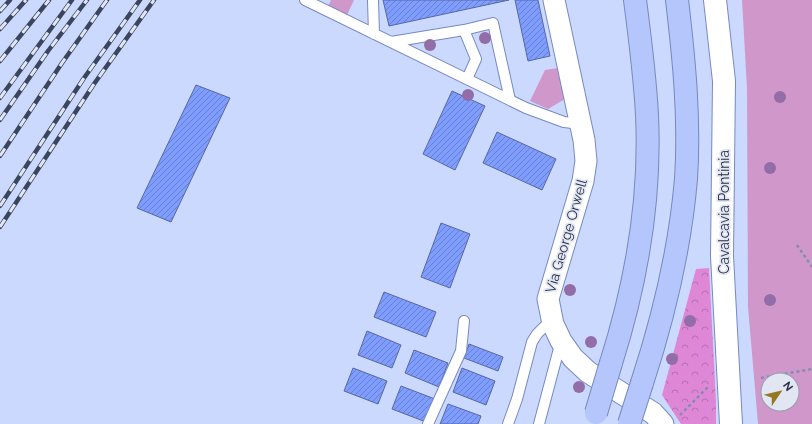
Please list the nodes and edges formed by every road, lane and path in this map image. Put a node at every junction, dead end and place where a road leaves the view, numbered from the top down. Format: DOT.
graph roads {
  1 [pos="305,0"];
  2 [pos="373,0"];
  3 [pos="554,0"];
  4 [pos="635,0"];
  5 [pos="677,0"];
  6 [pos="715,0"];
  7 [pos="464,30"];
  8 [pos="374,34"];
  9 [pos="391,42"];
  10 [pos="467,79"];
  11 [pos="510,100"];
  12 [pos="581,124"];
  13 [pos="797,245"];
  14 [pos="812,266"];
  15 [pos="552,319"];
  16 [pos="464,321"];
  17 [pos="561,341"];
  18 [pos="812,369"];
  19 [pos="795,372"];
  20 [pos="708,387"];
  21 [pos="594,418"];
  22 [pos="669,422"];
  23 [pos="428,424"];
  24 [pos="508,424"];
  25 [pos="538,424"];
  26 [pos="629,424"];
  27 [pos="731,424"];
  1 -- 8 [label="lane"];
  2 -- 8 [label="lane"];
  3 -- 12 [label="street, Via George Orwell"];
  4 -- 21 [label="highway, bridge"];
  5 -- 26 [label="highway, bridge"];
  6 -- 27 [label="street, Cavalcavia Pontinia"];
  7 -- 9 [label="lane"];
  7 -- 10 [label="lane"];
  7 -- 11 [label="lane"];
  8 -- 9 [label="lane"];
  9 -- 10 [label="lane"];
  10 -- 11 [label="lane"];
  11 -- 12 [label="lane"];
  12 -- 15 [label="street, Via George Orwell"];
  13 -- 14 [label="path"];
  15 -- 17 [label="street, Via George Orwell"];
  15 -- 24 [label="lane"];
  16 -- 23 [label="lane"];
  17 -- 22 [label="street, Via George Orwell"];
  17 -- 25 [label="lane"];
  18 -- 19 [label="path"];
  20 -- 22 [label="path"];
}
